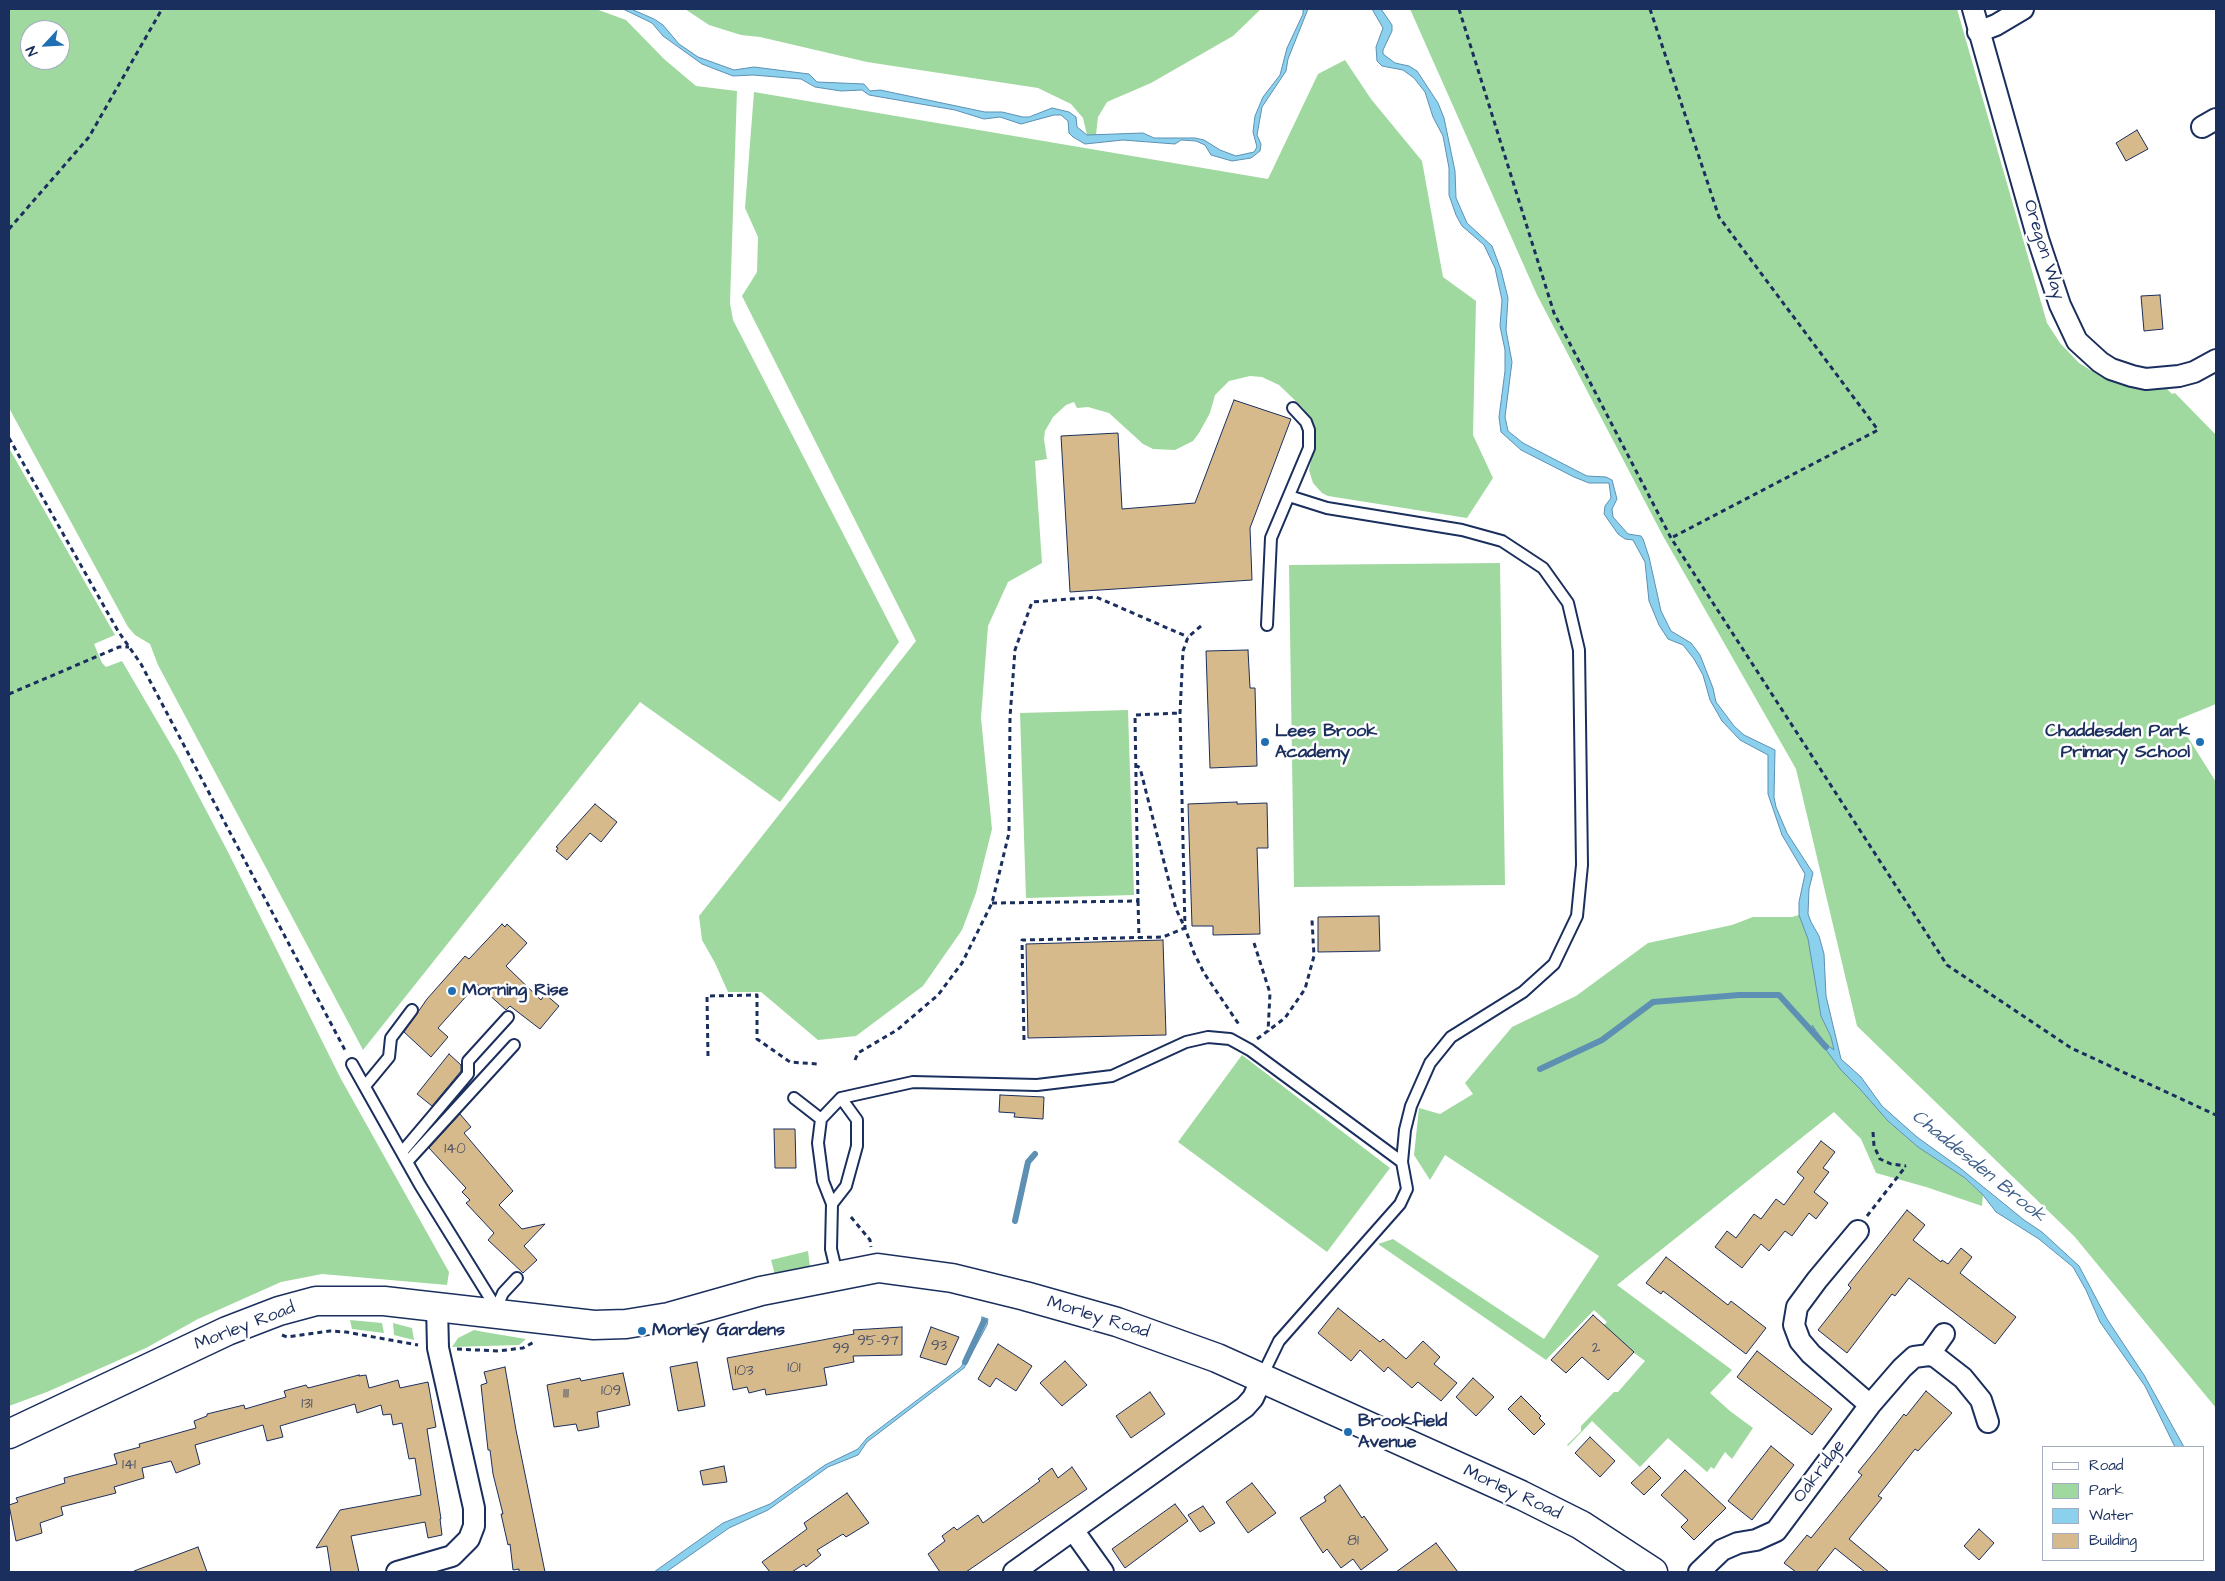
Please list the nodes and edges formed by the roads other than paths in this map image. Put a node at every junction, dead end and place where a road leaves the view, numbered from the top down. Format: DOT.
graph roads {
  1 [pos="1973,9"];
  2 [pos="2023,9"];
  3 [pos="1978,32"];
  4 [pos="2216,360"];
  5 [pos="1293,408"];
  6 [pos="1289,496"];
  7 [pos="1267,625"];
  8 [pos="412,1010"];
  9 [pos="508,1017"];
  10 [pos="514,1045"];
  11 [pos="352,1064"];
  12 [pos="365,1086"];
  13 [pos="794,1098"];
  14 [pos="841,1098"];
  15 [pos="821,1119"];
  16 [pos="402,1152"];
  17 [pos="407,1162"];
  18 [pos="1402,1162"];
  19 [pos="832,1204"];
  20 [pos="1858,1231"];
  21 [pos="837,1274"];
  22 [pos="517,1278"];
  23 [pos="437,1306"];
  24 [pos="499,1314"];
  25 [pos="1944,1334"];
  26 [pos="1929,1355"];
  27 [pos="1262,1378"];
  28 [pos="1870,1405"];
  29 [pos="1988,1422"];
  30 [pos="9,1434"];
  31 [pos="1073,1530"];
  32 [pos="397,1572"];
  33 [pos="1014,1572"];
  34 [pos="1103,1572"];
  35 [pos="1653,1572"];
  36 [pos="1699,1572"];
  1 -- 3 [label="street, Oregon Way"];
  2 -- 3 [label="street"];
  3 -- 4 [label="street, Oregon Way"];
  5 -- 6 [label="lane"];
  6 -- 7 [label="lane"];
  6 -- 18 [label="lane"];
  8 -- 12 [label="lane"];
  9 -- 16 [label="lane"];
  10 -- 17 [label="lane"];
  11 -- 12 [label="lane"];
  12 -- 16 [label="lane"];
  13 -- 15 [label="lane"];
  14 -- 15 [label="lane"];
  14 -- 18 [label="lane"];
  14 -- 19 [label="lane"];
  15 -- 19 [label="lane"];
  16 -- 17 [label="lane"];
  17 -- 24 [label="lane"];
  18 -- 27 [label="lane"];
  19 -- 21 [label="lane"];
  20 -- 28 [label="street"];
  21 -- 24 [label="street, Morley Road"];
  21 -- 27 [label="street, Morley Road"];
  22 -- 24 [label="lane"];
  23 -- 24 [label="street, Morley Road"];
  23 -- 30 [label="street, Morley Road"];
  23 -- 32 [label="street"];
  25 -- 26 [label="street"];
  26 -- 28 [label="street, Oakridge"];
  26 -- 29 [label="street"];
  27 -- 31 [label="street"];
  27 -- 35 [label="street, Morley Road"];
  28 -- 36 [label="street, Oakridge"];
  31 -- 33 [label="street"];
  31 -- 34 [label="street"];
}
